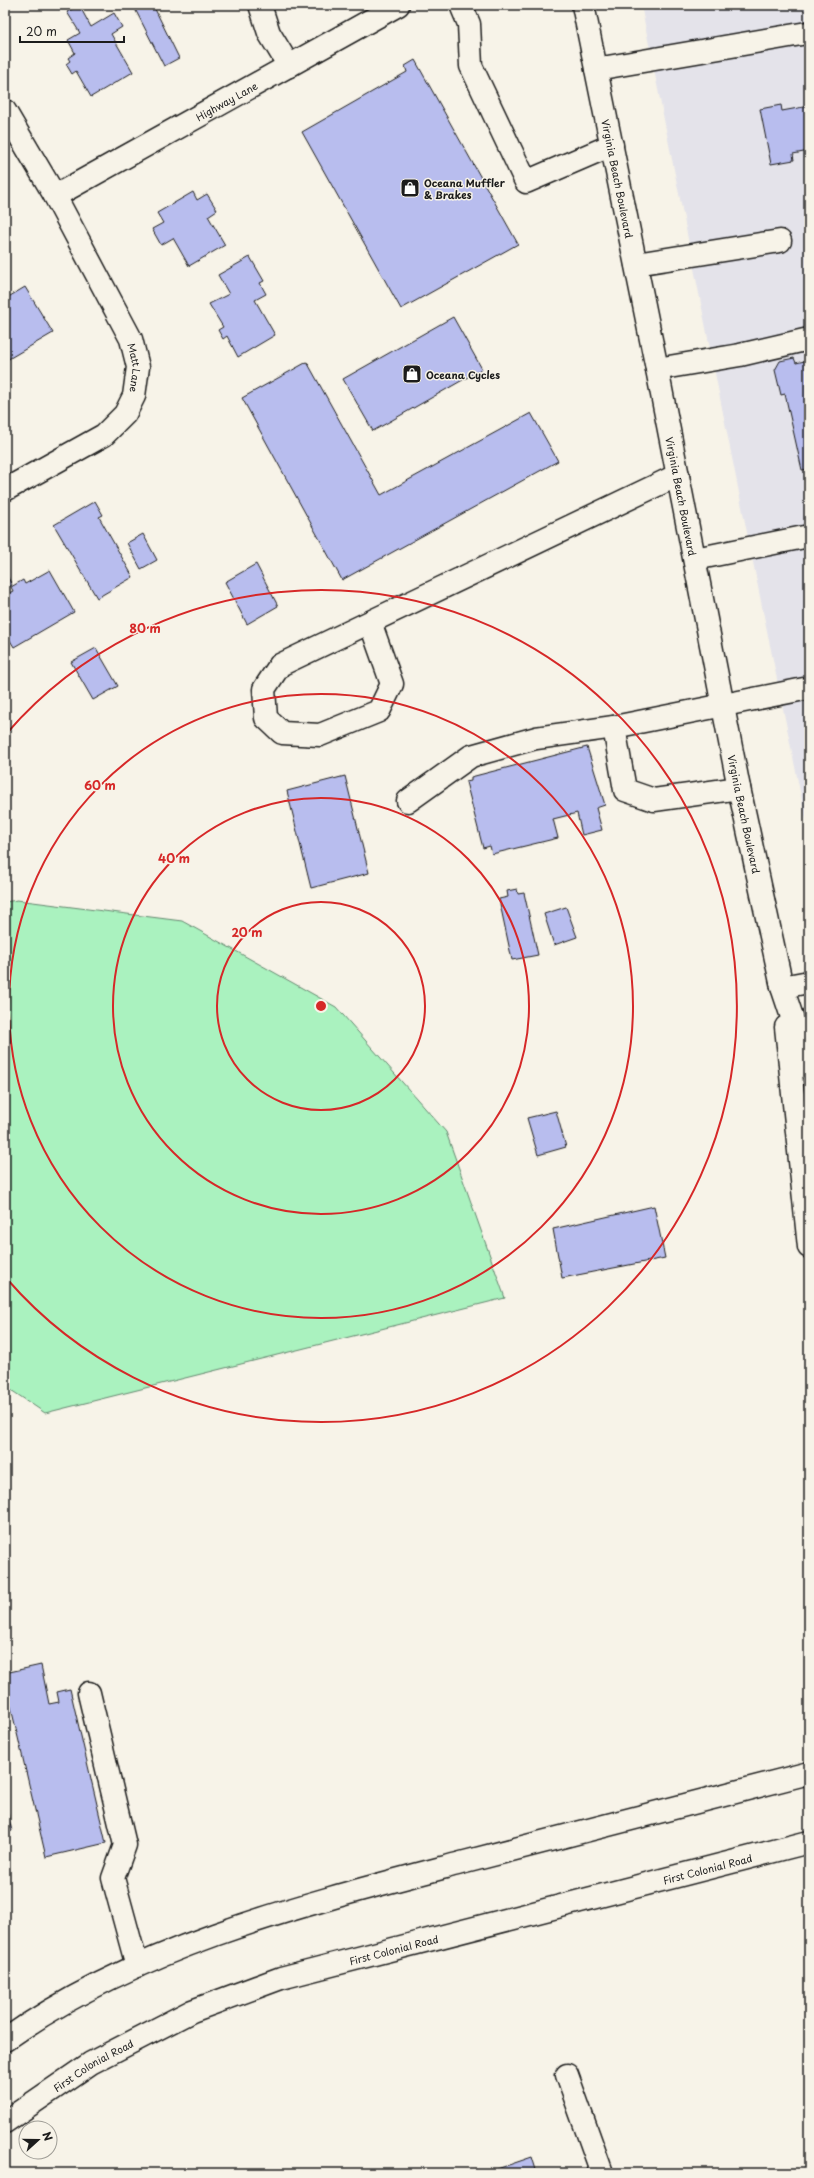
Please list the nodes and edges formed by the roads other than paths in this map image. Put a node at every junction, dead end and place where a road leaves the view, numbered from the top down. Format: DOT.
graph roads {
  1 [pos="260,5"];
  2 [pos="398,5"];
  3 [pos="460,5"];
  4 [pos="583,5"];
  5 [pos="807,33"];
  6 [pos="289,66"];
  7 [pos="596,69"];
  8 [pos="5,111"];
  9 [pos="612,145"];
  10 [pos="55,196"];
  11 [pos="780,241"];
  12 [pos="636,264"];
  13 [pos="809,339"];
  14 [pos="657,369"];
  15 [pos="678,474"];
  16 [pos="5,490"];
  17 [pos="809,536"];
  18 [pos="695,559"];
  19 [pos="370,622"];
  20 [pos="809,688"];
  21 [pos="723,706"];
  22 [pos="614,727"];
  23 [pos="739,788"];
  24 [pos="408,801"];
  25 [pos="809,982"];
  26 [pos="782,988"];
  27 [pos="809,1068"];
  28 [pos="809,1247"];
  29 [pos="89,1693"];
  30 [pos="809,1773"];
  31 [pos="809,1842"];
  32 [pos="137,1966"];
  33 [pos="5,2040"];
  34 [pos="567,2075"];
  35 [pos="5,2122"];
  36 [pos="602,2173"];
  1 -- 6 [label="main road"];
  2 -- 6 [label="main road, Highway Lane"];
  3 -- 9 [label="main road"];
  4 -- 7 [label="main road, Virginia Beach Boulevard"];
  5 -- 7 [label="main road"];
  6 -- 10 [label="main road, Highway Lane"];
  7 -- 9 [label="main road, Virginia Beach Boulevard"];
  8 -- 10 [label="main road, Matt Lane"];
  9 -- 12 [label="main road, Virginia Beach Boulevard"];
  10 -- 16 [label="main road, Matt Lane"];
  11 -- 12 [label="main road"];
  12 -- 14 [label="main road, Virginia Beach Boulevard"];
  13 -- 14 [label="main road"];
  14 -- 15 [label="main road, Virginia Beach Boulevard"];
  15 -- 18 [label="main road, Virginia Beach Boulevard"];
  15 -- 19 [label="main road"];
  17 -- 18 [label="main road"];
  18 -- 21 [label="main road, Virginia Beach Boulevard"];
  19 -- 19 [label="main road"];
  20 -- 21 [label="main road"];
  21 -- 22 [label="main road"];
  21 -- 23 [label="main road, Virginia Beach Boulevard"];
  22 -- 23 [label="main road"];
  22 -- 24 [label="main road"];
  23 -- 26 [label="main road, Virginia Beach Boulevard"];
  25 -- 26 [label="main road"];
  26 -- 27 [label="main road, Virginia Beach Boulevard"];
  26 -- 28 [label="main road, Virginia Beach Boulevard"];
  29 -- 32 [label="main road"];
  30 -- 32 [label="main road"];
  31 -- 35 [label="main road, First Colonial Road"];
  32 -- 33 [label="main road"];
  34 -- 36 [label="main road"];
}
